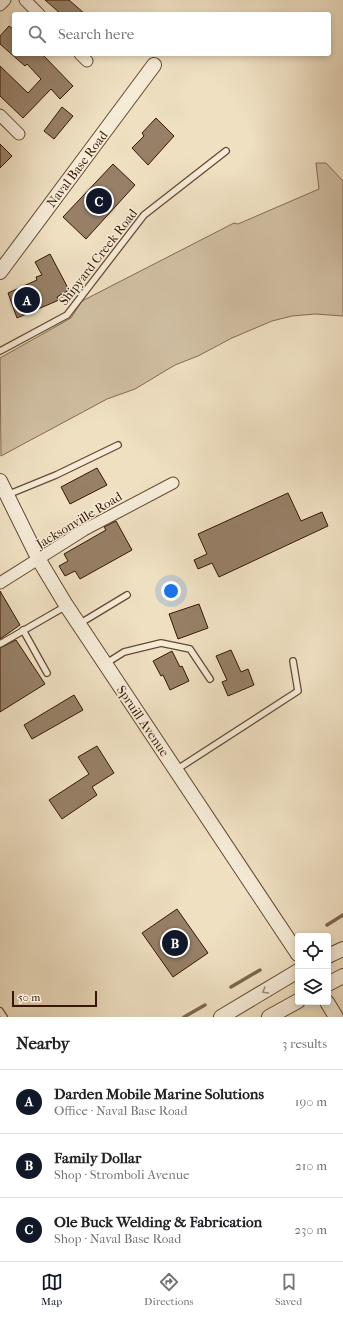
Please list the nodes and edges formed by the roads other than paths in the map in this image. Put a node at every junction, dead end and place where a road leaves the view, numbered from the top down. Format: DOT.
graph roads {
  1 [pos="5,0"];
  2 [pos="25,0"];
  3 [pos="0,5"];
  4 [pos="37,12"];
  5 [pos="154,65"];
  6 [pos="0,115"];
  7 [pos="19,134"];
  8 [pos="226,151"];
  9 [pos="0,272"];
  10 [pos="0,351"];
  11 [pos="118,445"];
  12 [pos="0,481"];
  13 [pos="173,483"];
  14 [pos="7,495"];
  15 [pos="39,560"];
  16 [pos="0,582"];
  17 [pos="127,595"];
  18 [pos="66,605"];
  19 [pos="78,624"];
  20 [pos="23,630"];
  21 [pos="0,644"];
  22 [pos="294,661"];
  23 [pos="104,664"];
  24 [pos="47,673"];
  25 [pos="210,679"];
  26 [pos="176,770"];
  27 [pos="295,949"];
  28 [pos="343,949"];
  29 [pos="331,955"];
  30 [pos="295,973"];
  31 [pos="343,976"];
  32 [pos="331,982"];
  33 [pos="295,1003"];
  34 [pos="329,1005"];
  35 [pos="0,1011"];
  36 [pos="4,1017"];
  37 [pos="221,1017"];
  38 [pos="269,1017"];
  39 [pos="336,1017"];
  1 -- 3 [label="street"];
  2 -- 4 [label="street"];
  5 -- 9 [label="street, Naval Base Road"];
  6 -- 7 [label="street"];
  8 -- 10 [label="lane, Shipyard Creek Road"];
  11 -- 14 [label="lane"];
  12 -- 14 [label="street, Spruill Avenue"];
  13 -- 15 [label="street, Jacksonville Road"];
  14 -- 15 [label="street, Spruill Avenue"];
  15 -- 16 [label="street, Jacksonville Road"];
  15 -- 18 [label="street, Spruill Avenue"];
  17 -- 19 [label="lane"];
  18 -- 19 [label="street, Spruill Avenue"];
  18 -- 20 [label="lane"];
  19 -- 23 [label="street, Spruill Avenue"];
  20 -- 21 [label="lane"];
  20 -- 24 [label="lane"];
  22 -- 26 [label="lane"];
  23 -- 25 [label="lane"];
  23 -- 26 [label="street, Spruill Avenue"];
  26 -- 27 [label="street, Spruill Avenue"];
  28 -- 29 [label="street"];
  30 -- 37 [label="street, one-way"];
  31 -- 32 [label="street"];
  33 -- 38 [label="street"];
  34 -- 39 [label="street"];
  35 -- 36 [label="lane"];
}
